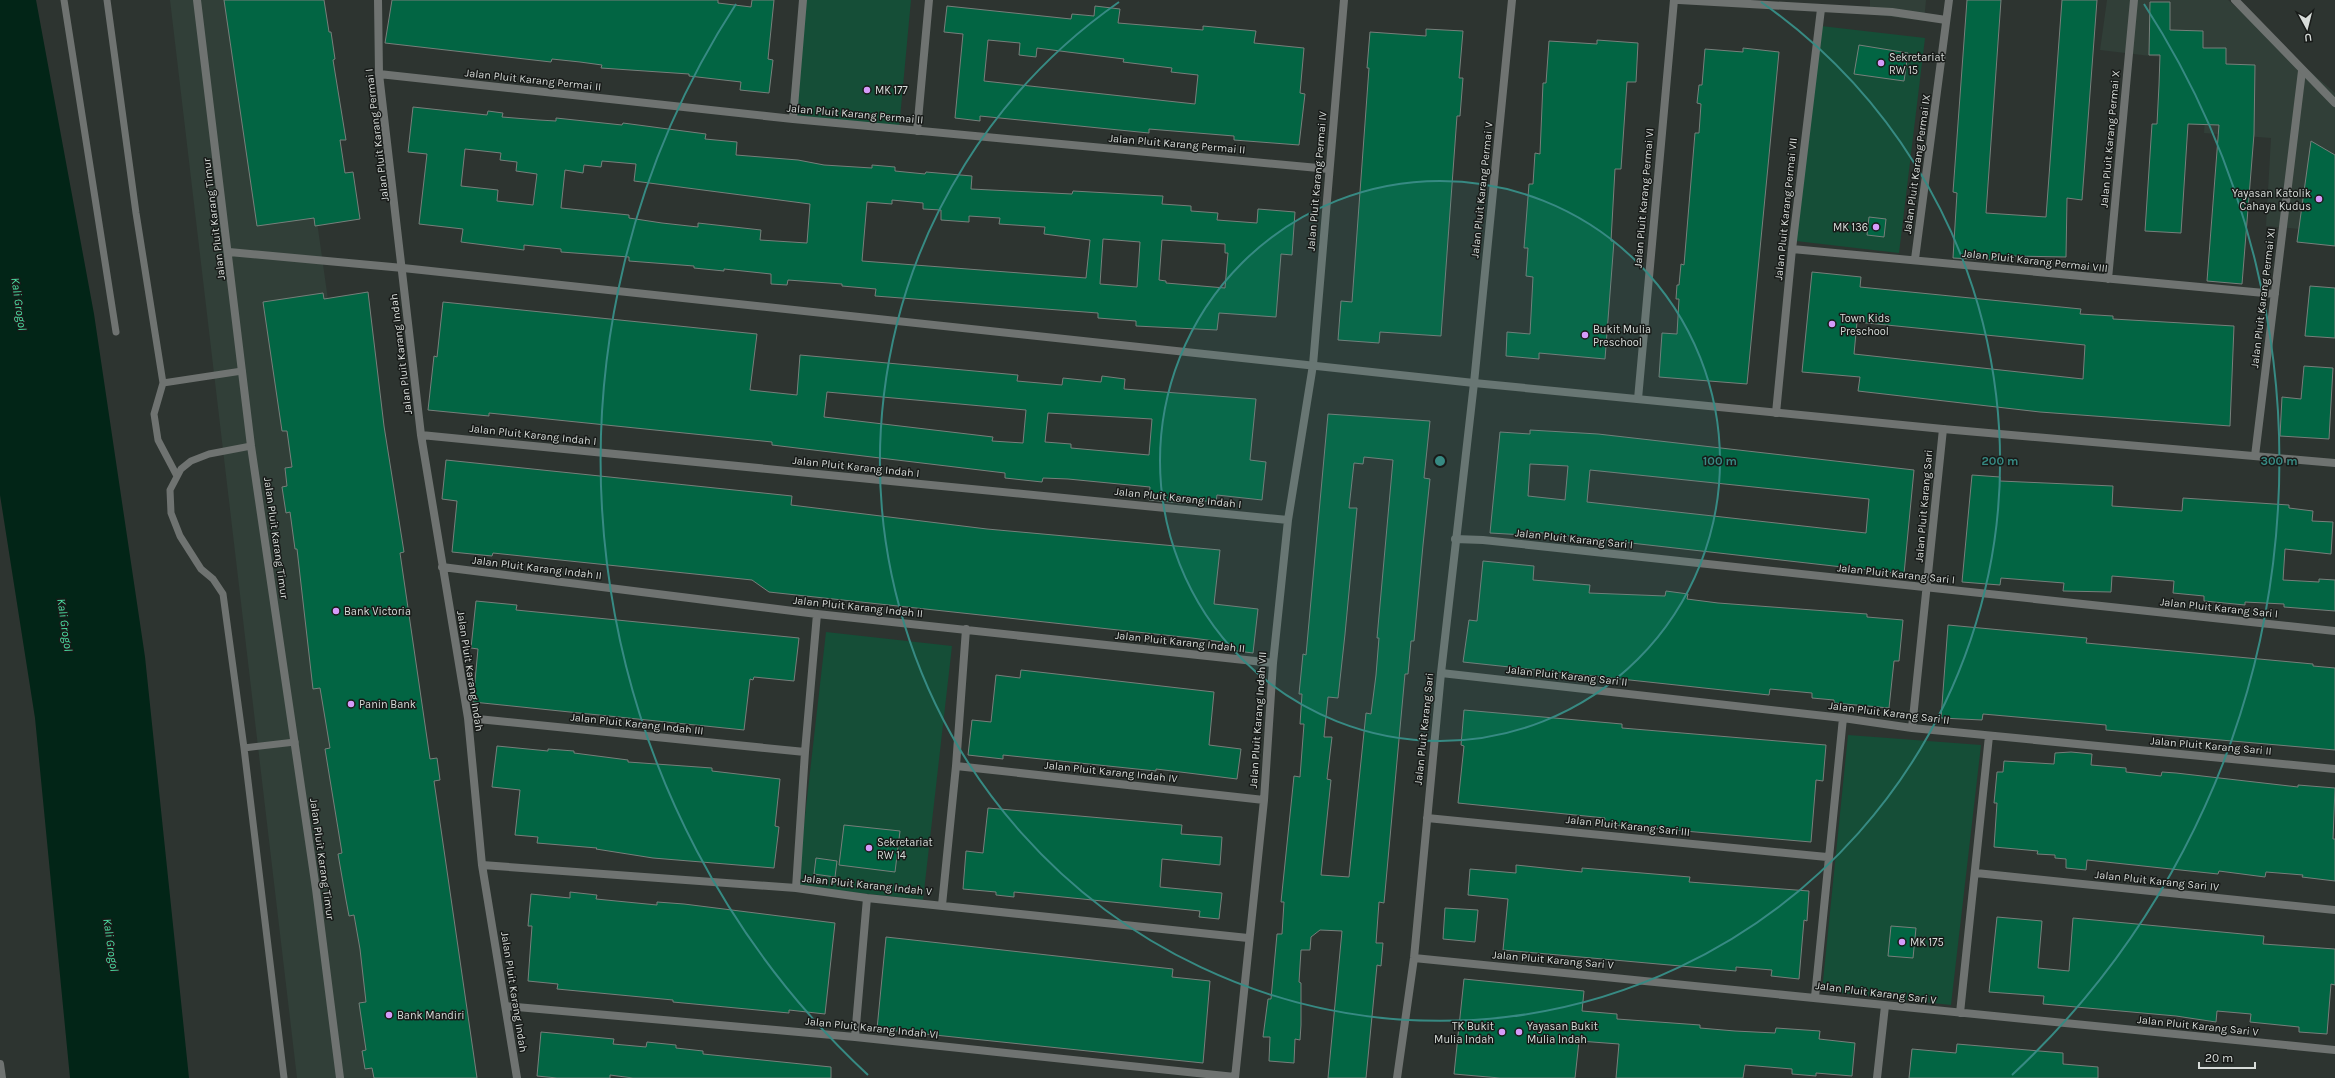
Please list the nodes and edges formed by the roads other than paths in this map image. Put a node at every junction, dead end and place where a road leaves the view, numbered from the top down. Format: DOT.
graph roads {
  1 [pos="64,0"];
  2 [pos="107,0"];
  3 [pos="197,0"];
  4 [pos="378,0"];
  5 [pos="803,0"];
  6 [pos="929,0"];
  7 [pos="1344,0"];
  8 [pos="1512,0"];
  9 [pos="1674,0"];
  10 [pos="1679,0"];
  11 [pos="1948,0"];
  12 [pos="2134,0"];
  13 [pos="2235,0"];
  14 [pos="1821,9"];
  15 [pos="1946,20"];
  16 [pos="2302,71"];
  17 [pos="380,74"];
  18 [pos="2335,103"];
  19 [pos="793,119"];
  20 [pos="917,131"];
  21 [pos="1329,169"];
  22 [pos="1792,249"];
  23 [pos="229,252"];
  24 [pos="1915,259"];
  25 [pos="403,268"];
  26 [pos="2108,279"];
  27 [pos="2275,294"];
  28 [pos="116,332"];
  29 [pos="1313,365"];
  30 [pos="242,371"];
  31 [pos="163,383"];
  32 [pos="1474,383"];
  33 [pos="1638,399"];
  34 [pos="1776,413"];
  35 [pos="1944,429"];
  36 [pos="421,435"];
  37 [pos="251,446"];
  38 [pos="2255,456"];
  39 [pos="2335,463"];
  40 [pos="177,476"];
  41 [pos="1288,520"];
  42 [pos="1455,539"];
  43 [pos="442,567"];
  44 [pos="1928,589"];
  45 [pos="817,614"];
  46 [pos="966,629"];
  47 [pos="2335,631"];
  48 [pos="1273,663"];
  49 [pos="1441,673"];
  50 [pos="468,718"];
  51 [pos="1843,718"];
  52 [pos="1912,728"];
  53 [pos="1989,736"];
  54 [pos="295,742"];
  55 [pos="244,748"];
  56 [pos="804,752"];
  57 [pos="956,766"];
  58 [pos="2335,769"];
  59 [pos="1264,800"];
  60 [pos="1427,818"];
  61 [pos="1828,857"];
  62 [pos="482,865"];
  63 [pos="1976,873"];
  64 [pos="796,888"];
  65 [pos="867,898"];
  66 [pos="942,905"];
  67 [pos="2335,910"];
  68 [pos="1248,938"];
  69 [pos="1414,958"];
  70 [pos="1815,996"];
  71 [pos="506,1006"];
  72 [pos="1884,1006"];
  73 [pos="1960,1013"];
  74 [pos="855,1037"];
  75 [pos="2335,1050"];
  76 [pos="0,1064"];
  77 [pos="2,1078"];
  78 [pos="284,1078"];
  79 [pos="340,1078"];
  80 [pos="517,1078"];
  81 [pos="1235,1078"];
  82 [pos="1397,1078"];
  83 [pos="1877,1078"];
  1 -- 28 [label="lane"];
  2 -- 31 [label="lane"];
  3 -- 23 [label="street, Jalan Pluit Karang Timur"];
  4 -- 17 [label="street, Jalan Pluit Karang Permai I"];
  5 -- 19 [label="street"];
  6 -- 20 [label="street"];
  7 -- 21 [label="street, Jalan Pluit Karang Permai IV"];
  8 -- 32 [label="street, Jalan Pluit Karang Permai V"];
  9 -- 33 [label="street, Jalan Pluit Karang Permai VI"];
  10 -- 14 [label="street"];
  11 -- 15 [label="street, Jalan Pluit Karang Permai IX"];
  12 -- 26 [label="street, Jalan Pluit Karang Permai X"];
  13 -- 16 [label="street"];
  14 -- 15 [label="street"];
  14 -- 22 [label="street, Jalan Pluit Karang Permai VII"];
  15 -- 24 [label="street, Jalan Pluit Karang Permai IX"];
  16 -- 18 [label="street"];
  16 -- 27 [label="street, Jalan Pluit Karang Permai XI"];
  17 -- 19 [label="street, Jalan Pluit Karang Permai II"];
  17 -- 25 [label="street, Jalan Pluit Karang Permai I"];
  19 -- 20 [label="street, Jalan Pluit Karang Permai II"];
  20 -- 21 [label="street, Jalan Pluit Karang Permai II"];
  21 -- 29 [label="street, Jalan Pluit Karang Permai IV"];
  22 -- 24 [label="street, Jalan Pluit Karang Permai VIII"];
  22 -- 34 [label="street, Jalan Pluit Karang Permai VII"];
  23 -- 25 [label="street"];
  23 -- 30 [label="street, Jalan Pluit Karang Timur"];
  24 -- 26 [label="street, Jalan Pluit Karang Permai VIII"];
  25 -- 29 [label="street"];
  25 -- 36 [label="street, Jalan Pluit Karang Indah"];
  26 -- 27 [label="street, Jalan Pluit Karang Permai VIII"];
  27 -- 38 [label="street, Jalan Pluit Karang Permai XI"];
  29 -- 32 [label="street"];
  29 -- 41 [label="street, Jalan Pluit Karang Indah VII"];
  30 -- 31 [label="lane"];
  30 -- 37 [label="street, Jalan Pluit Karang Timur"];
  31 -- 40 [label="lane"];
  32 -- 33 [label="street"];
  32 -- 42 [label="street, Jalan Pluit Karang Sari"];
  33 -- 34 [label="street"];
  34 -- 35 [label="street"];
  35 -- 38 [label="street"];
  35 -- 44 [label="street, Jalan Pluit Karang Sari"];
  36 -- 41 [label="street, Jalan Pluit Karang Indah I"];
  36 -- 43 [label="street, Jalan Pluit Karang Indah"];
  37 -- 40 [label="lane"];
  37 -- 54 [label="street, Jalan Pluit Karang Timur"];
  38 -- 39 [label="street"];
  40 -- 55 [label="lane"];
  41 -- 48 [label="street, Jalan Pluit Karang Indah VII"];
  42 -- 44 [label="street, Jalan Pluit Karang Sari I"];
  42 -- 49 [label="street, Jalan Pluit Karang Sari"];
  43 -- 45 [label="street, Jalan Pluit Karang Indah II"];
  43 -- 50 [label="street, Jalan Pluit Karang Indah"];
  44 -- 47 [label="street, Jalan Pluit Karang Sari I"];
  44 -- 52 [label="street, Jalan Pluit Karang Sari"];
  45 -- 46 [label="street, Jalan Pluit Karang Indah II"];
  45 -- 56 [label="street"];
  46 -- 48 [label="street, Jalan Pluit Karang Indah II"];
  46 -- 57 [label="street"];
  48 -- 59 [label="street, Jalan Pluit Karang Indah VII"];
  49 -- 51 [label="street, Jalan Pluit Karang Sari II"];
  49 -- 60 [label="street, Jalan Pluit Karang Sari"];
  50 -- 56 [label="street, Jalan Pluit Karang Indah III"];
  50 -- 62 [label="street, Jalan Pluit Karang Indah"];
  51 -- 52 [label="street, Jalan Pluit Karang Sari II"];
  51 -- 61 [label="street"];
  52 -- 53 [label="street, Jalan Pluit Karang Sari II"];
  53 -- 58 [label="street, Jalan Pluit Karang Sari II"];
  53 -- 63 [label="street"];
  54 -- 55 [label="lane"];
  54 -- 79 [label="street, Jalan Pluit Karang Timur"];
  55 -- 78 [label="lane"];
  56 -- 64 [label="street"];
  57 -- 59 [label="street, Jalan Pluit Karang Indah IV"];
  57 -- 66 [label="street"];
  59 -- 68 [label="street, Jalan Pluit Karang Indah VII"];
  60 -- 61 [label="street, Jalan Pluit Karang Sari III"];
  60 -- 69 [label="street, Jalan Pluit Karang Sari"];
  61 -- 70 [label="street"];
  62 -- 64 [label="street, Jalan Pluit Karang Indah V"];
  62 -- 71 [label="street, Jalan Pluit Karang Indah"];
  63 -- 67 [label="street, Jalan Pluit Karang Sari IV"];
  63 -- 73 [label="street"];
  64 -- 65 [label="street, Jalan Pluit Karang Indah V"];
  65 -- 66 [label="street, Jalan Pluit Karang Indah V"];
  65 -- 74 [label="street"];
  66 -- 68 [label="street, Jalan Pluit Karang Indah V"];
  68 -- 81 [label="street, Jalan Pluit Karang Indah VII"];
  69 -- 70 [label="street, Jalan Pluit Karang Sari V"];
  69 -- 82 [label="street, Jalan Pluit Karang Sari"];
  70 -- 72 [label="street, Jalan Pluit Karang Sari V"];
  71 -- 74 [label="street, Jalan Pluit Karang Indah VI"];
  71 -- 80 [label="street, Jalan Pluit Karang Indah"];
  72 -- 73 [label="street, Jalan Pluit Karang Sari V"];
  72 -- 83 [label="street"];
  73 -- 75 [label="street, Jalan Pluit Karang Sari V"];
  74 -- 81 [label="street, Jalan Pluit Karang Indah VI"];
  76 -- 77 [label="street"];
}
